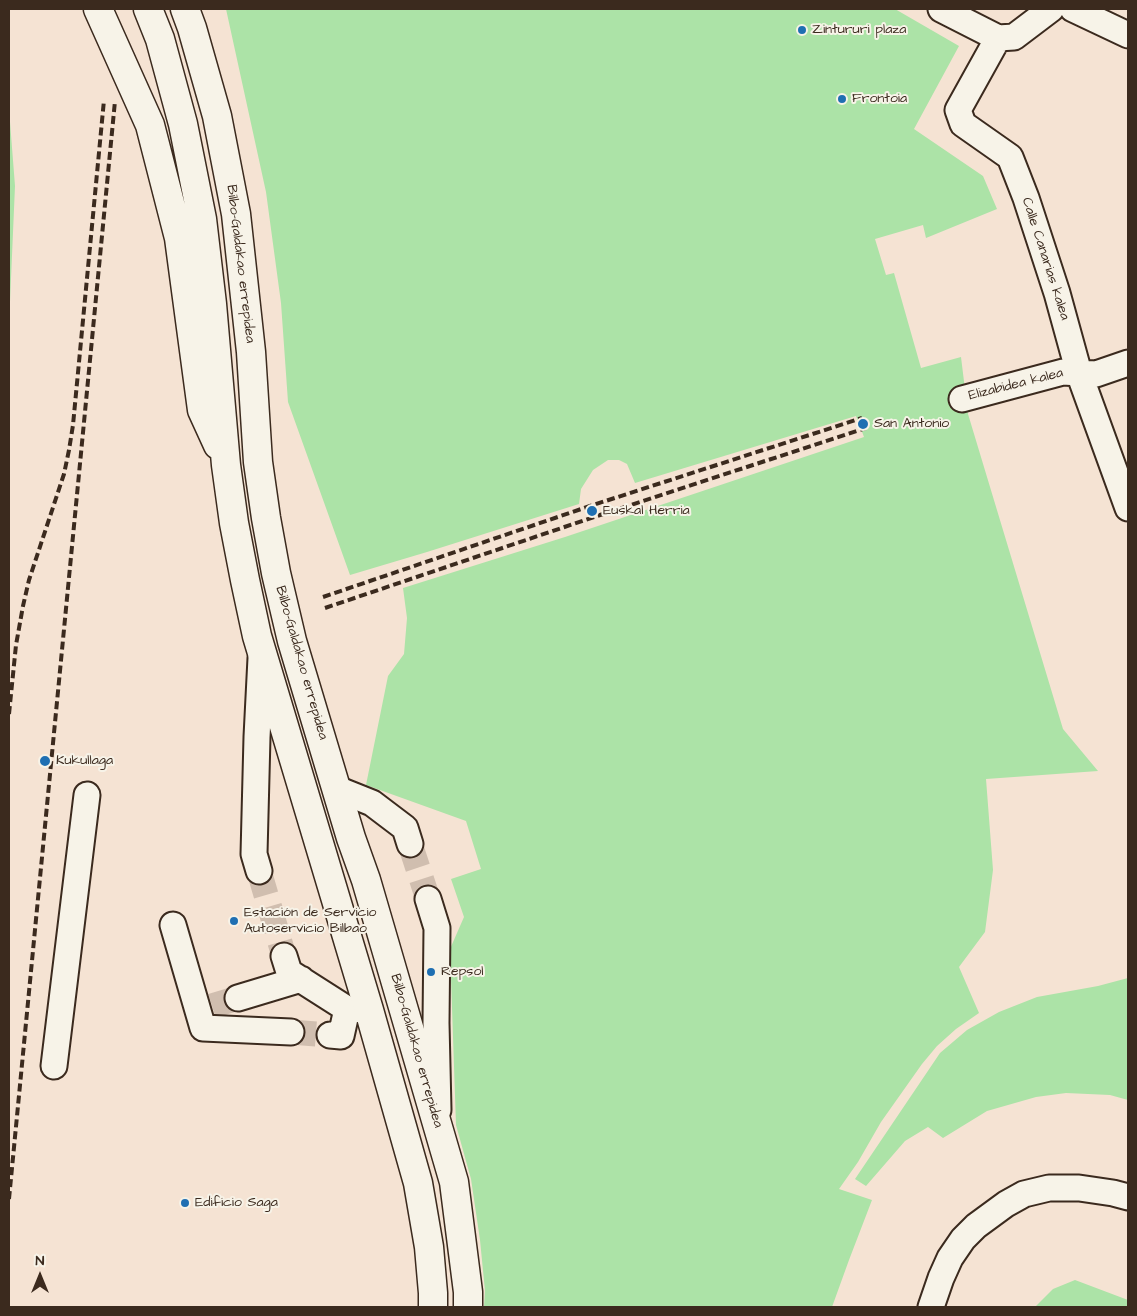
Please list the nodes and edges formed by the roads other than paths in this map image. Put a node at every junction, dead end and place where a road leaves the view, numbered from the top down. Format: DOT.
graph roads {
  1 [pos="98,9"];
  2 [pos="148,9"];
  3 [pos="185,9"];
  4 [pos="199,9"];
  5 [pos="941,9"];
  6 [pos="1051,9"];
  7 [pos="1073,9"];
  8 [pos="1128,35"];
  9 [pos="998,38"];
  10 [pos="204,70"];
  11 [pos="1128,363"];
  12 [pos="1079,373"];
  13 [pos="962,399"];
  14 [pos="226,465"];
  15 [pos="1128,508"];
  16 [pos="262,651"];
  17 [pos="336,789"];
  18 [pos="87,796"];
  19 [pos="410,844"];
  20 [pos="259,871"];
  21 [pos="428,899"];
  22 [pos="173,925"];
  23 [pos="284,956"];
  24 [pos="301,979"];
  25 [pos="358,1009"];
  26 [pos="255,1030"];
  27 [pos="291,1032"];
  28 [pos="330,1035"];
  29 [pos="54,1066"];
  30 [pos="439,1130"];
  31 [pos="1128,1196"];
  32 [pos="433,1307"];
  33 [pos="468,1307"];
  34 [pos="931,1307"];
  1 -- 14 [label="highway"];
  2 -- 14 [label="highway"];
  3 -- 10 [label="highway, Bilbo-Galdakao errepidea"];
  4 -- 10 [label="highway"];
  5 -- 9 [label="street"];
  6 -- 9 [label="street"];
  7 -- 8 [label="street"];
  9 -- 12 [label="street, Calle Canarias kalea"];
  10 -- 17 [label="highway, Bilbo-Galdakao errepidea"];
  11 -- 12 [label="street, Elizabidea kalea"];
  12 -- 13 [label="street, Elizabidea kalea"];
  12 -- 15 [label="street, Calle Canarias kalea"];
  14 -- 16 [label="highway"];
  16 -- 20 [label="street"];
  16 -- 25 [label="highway"];
  17 -- 19 [label="street"];
  17 -- 30 [label="highway, Bilbo-Galdakao errepidea"];
  18 -- 29 [label="street"];
  21 -- 30 [label="street"];
  22 -- 26 [label="street"];
  23 -- 24 [label="street"];
  24 -- 25 [label="street"];
  24 -- 26 [label="street"];
  25 -- 28 [label="street"];
  25 -- 32 [label="highway"];
  26 -- 27 [label="street"];
  30 -- 33 [label="highway, Bilbo-Galdakao errepidea"];
  31 -- 34 [label="street"];
}
